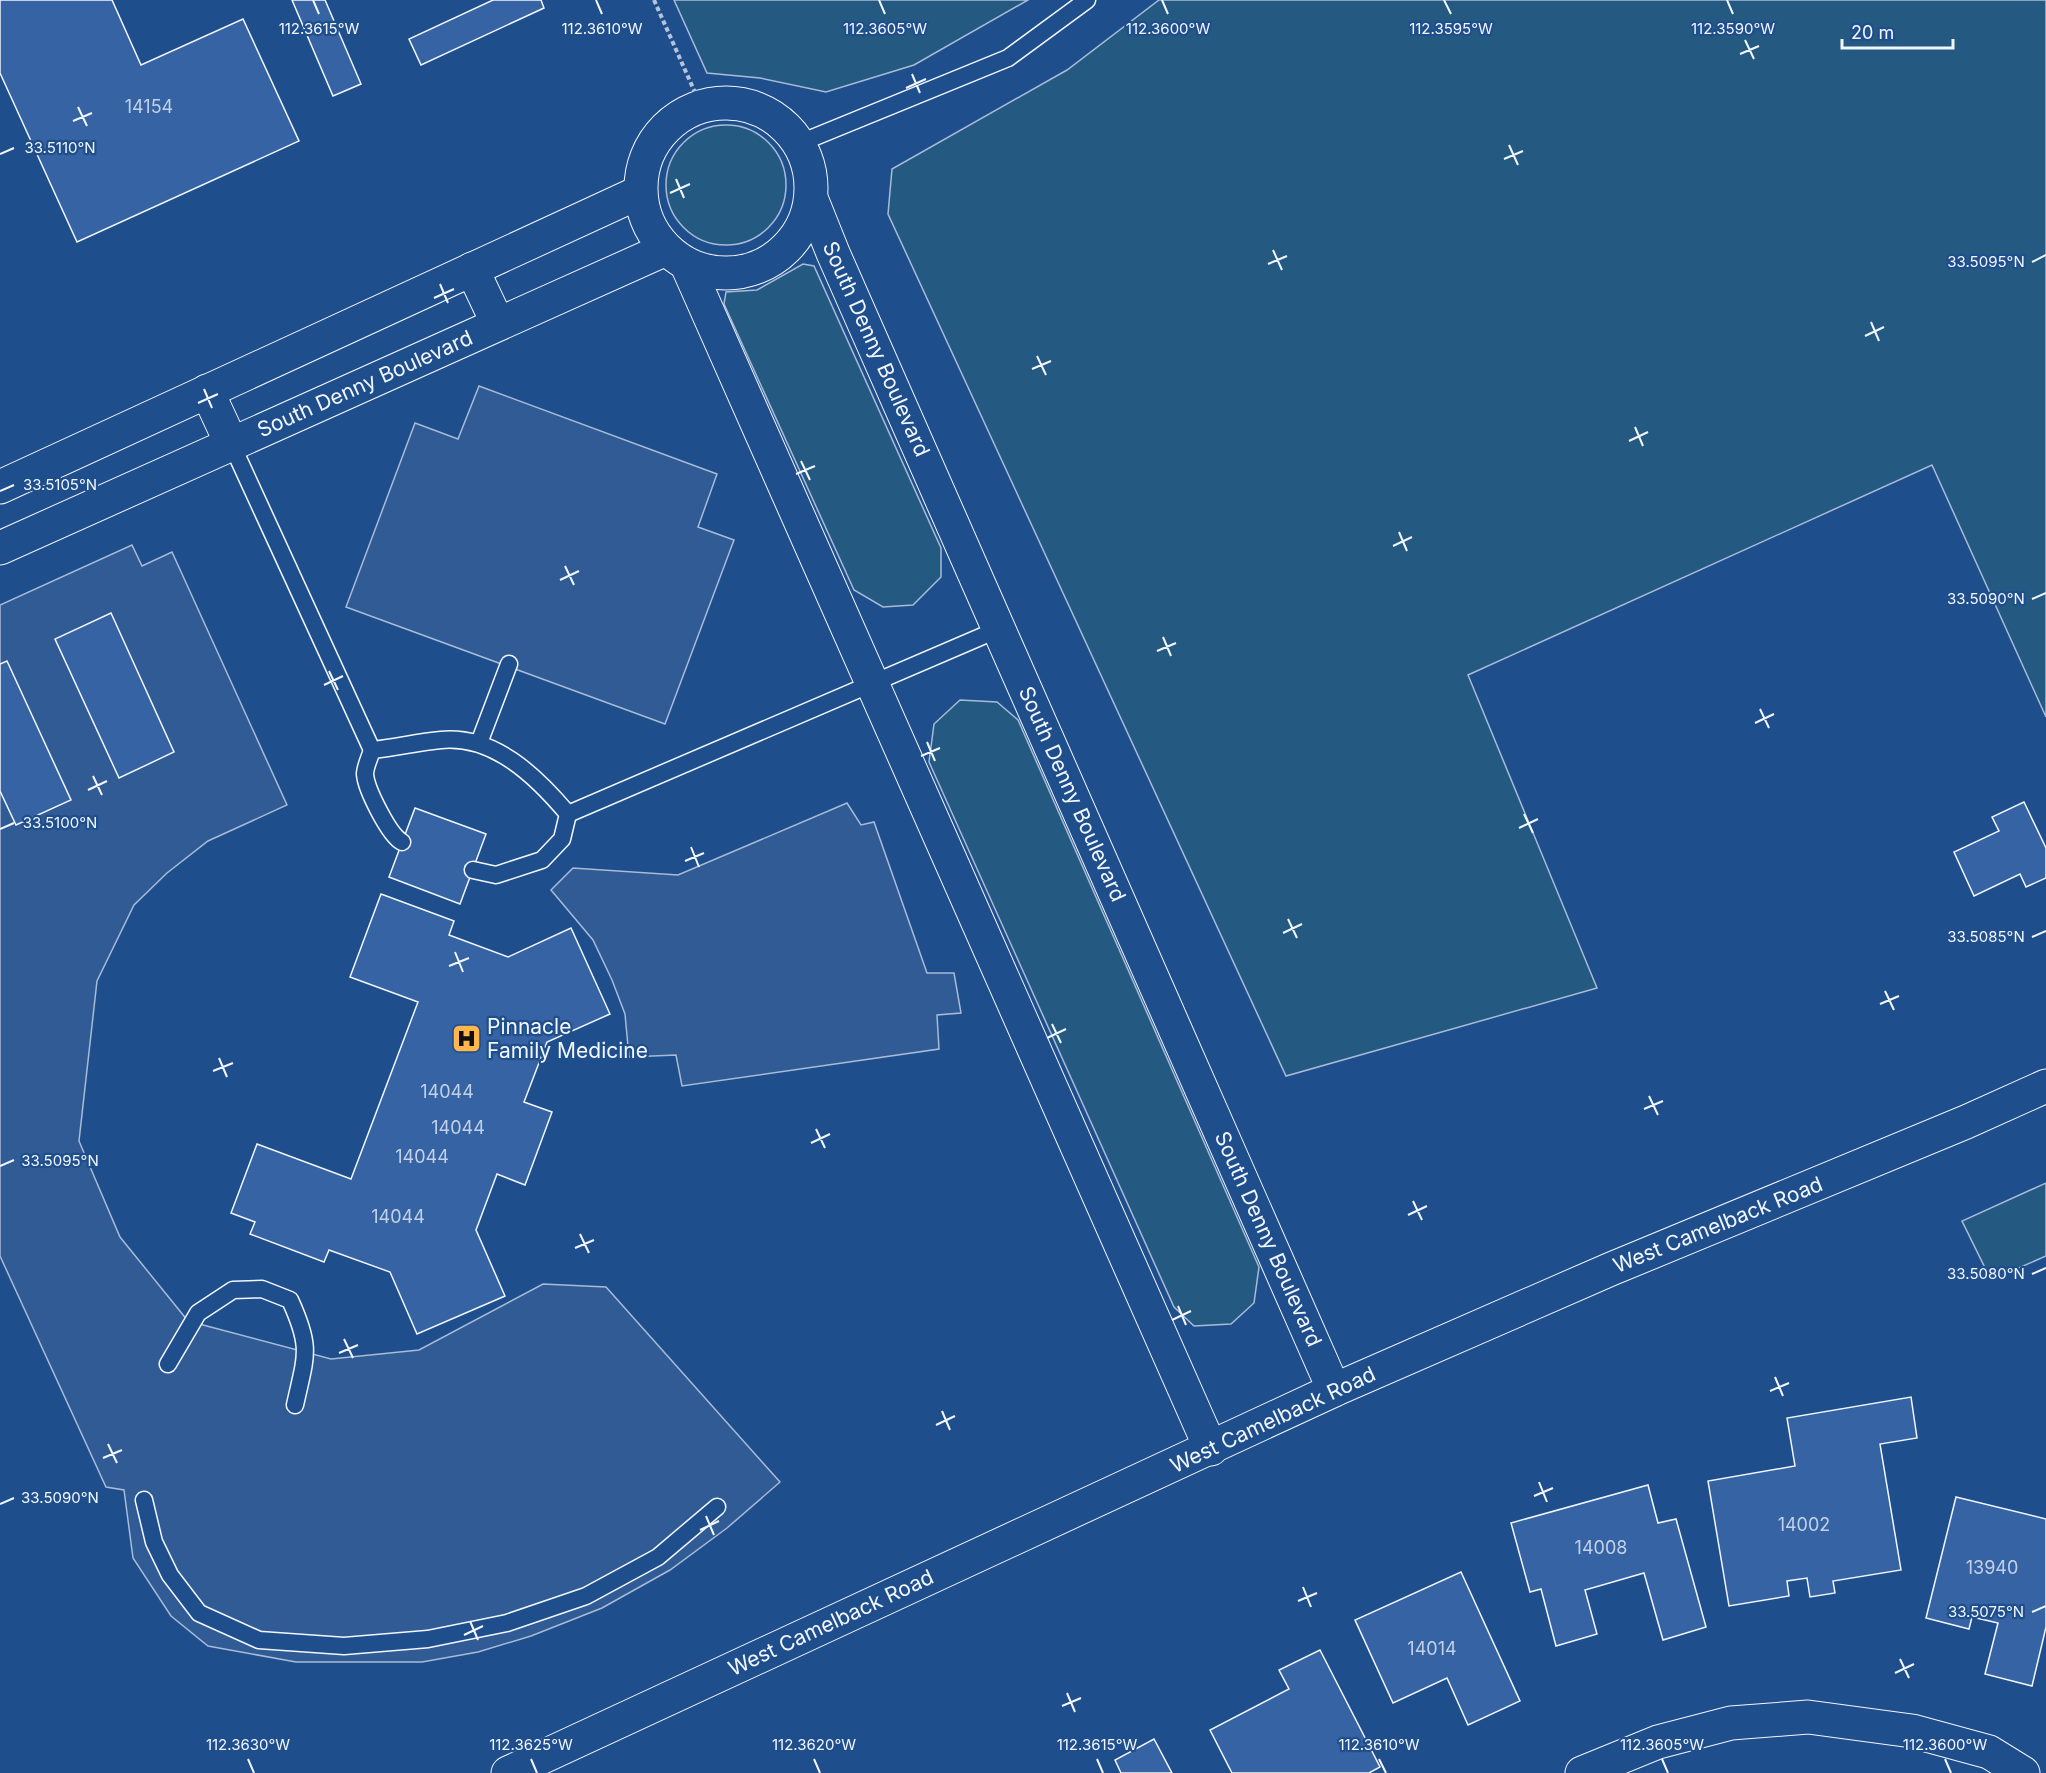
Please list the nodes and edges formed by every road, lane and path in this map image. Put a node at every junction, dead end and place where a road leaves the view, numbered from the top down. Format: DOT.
graph roads {
  1 [pos="654,0"];
  2 [pos="1086,0"];
  3 [pos="701,106"];
  4 [pos="800,143"];
  5 [pos="640,192"];
  6 [pos="811,198"];
  7 [pos="677,257"];
  8 [pos="472,269"];
  9 [pos="498,324"];
  10 [pos="207,391"];
  11 [pos="232,445"];
  12 [pos="0,487"];
  13 [pos="0,548"];
  14 [pos="999,628"];
  15 [pos="509,663"];
  16 [pos="872,684"];
  17 [pos="479,742"];
  18 [pos="372,750"];
  19 [pos="568,814"];
  20 [pos="402,842"];
  21 [pos="473,870"];
  22 [pos="2046,1086"];
  23 [pos="168,1364"];
  24 [pos="1334,1390"];
  25 [pos="295,1405"];
  26 [pos="1211,1449"];
  27 [pos="144,1500"];
  28 [pos="717,1507"];
  29 [pos="508,1773"];
  30 [pos="1581,1773"];
  31 [pos="2023,1773"];
  1 -- 3 [label="path"];
  2 -- 4 [label="lane"];
  3 -- 4 [label="street, South Denny Boulevard"];
  3 -- 5 [label="street, South Denny Boulevard"];
  4 -- 6 [label="street, South Denny Boulevard"];
  5 -- 7 [label="street, South Denny Boulevard"];
  5 -- 8 [label="street"];
  6 -- 7 [label="street, South Denny Boulevard"];
  6 -- 14 [label="street, South Denny Boulevard"];
  7 -- 9 [label="street, South Denny Boulevard"];
  7 -- 16 [label="street, South Denny Boulevard"];
  8 -- 9 [label="street, South Denny Boulevard"];
  8 -- 10 [label="street"];
  9 -- 11 [label="street, South Denny Boulevard"];
  10 -- 11 [label="street, South Denny Boulevard"];
  10 -- 12 [label="street"];
  11 -- 13 [label="street, South Denny Boulevard"];
  11 -- 18 [label="lane"];
  14 -- 16 [label="lane"];
  14 -- 24 [label="street, South Denny Boulevard"];
  15 -- 17 [label="lane"];
  16 -- 19 [label="lane"];
  16 -- 26 [label="street, South Denny Boulevard"];
  17 -- 18 [label="lane"];
  17 -- 19 [label="lane"];
  18 -- 20 [label="lane"];
  19 -- 21 [label="lane"];
  22 -- 24 [label="street, West Camelback Road"];
  23 -- 25 [label="lane"];
  24 -- 26 [label="street, West Camelback Road"];
  26 -- 29 [label="street, West Camelback Road"];
  27 -- 28 [label="lane"];
  30 -- 31 [label="street"];
}
